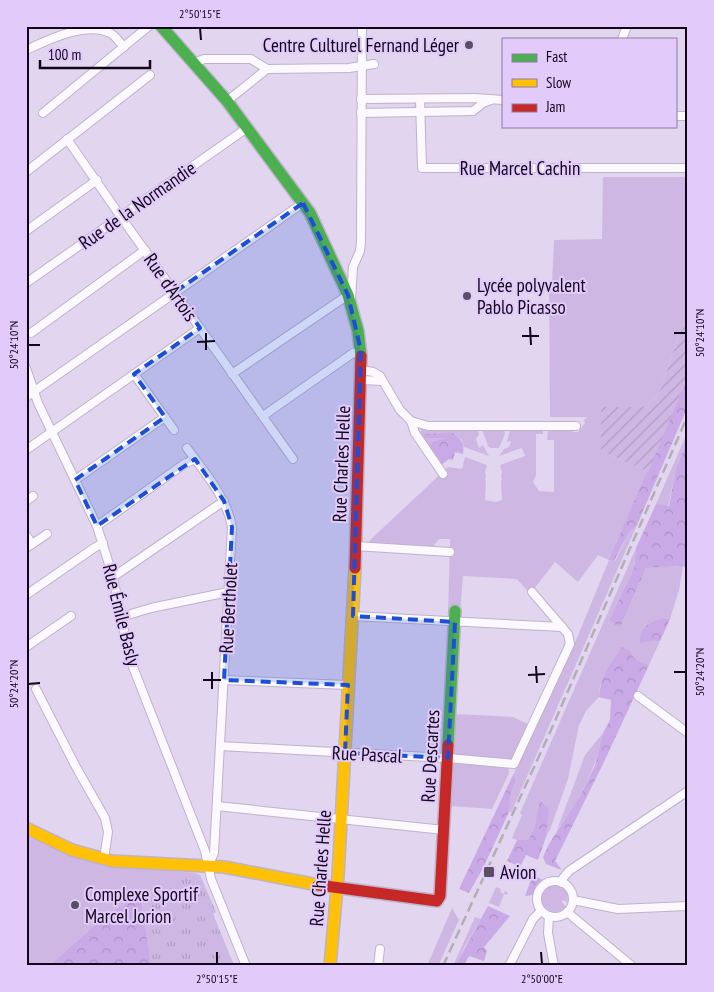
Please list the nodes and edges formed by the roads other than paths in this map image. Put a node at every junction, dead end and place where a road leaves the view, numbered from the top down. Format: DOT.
graph roads {
  1 [pos="149,26"];
  2 [pos="161,26"];
  3 [pos="362,26"];
  4 [pos="124,47"];
  5 [pos="26,50"];
  6 [pos="194,63"];
  7 [pos="374,64"];
  8 [pos="361,67"];
  9 [pos="267,70"];
  10 [pos="150,74"];
  11 [pos="361,99"];
  12 [pos="420,99"];
  13 [pos="491,100"];
  14 [pos="502,100"];
  15 [pos="227,101"];
  16 [pos="421,112"];
  17 [pos="361,113"];
  18 [pos="43,114"];
  19 [pos="248,128"];
  20 [pos="67,139"];
  21 [pos="688,168"];
  22 [pos="26,172"];
  23 [pos="97,180"];
  24 [pos="303,203"];
  25 [pos="121,216"];
  26 [pos="26,231"];
  27 [pos="145,250"];
  28 [pos="354,267"];
  29 [pos="339,276"];
  30 [pos="26,283"];
  31 [pos="174,292"];
  32 [pos="349,299"];
  33 [pos="200,328"];
  34 [pos="31,333"];
  35 [pos="362,351"];
  36 [pos="26,368"];
  37 [pos="134,374"];
  38 [pos="232,374"];
  39 [pos="361,375"];
  40 [pos="30,395"];
  41 [pos="263,416"];
  42 [pos="165,417"];
  43 [pos="411,421"];
  44 [pos="576,426"];
  45 [pos="174,430"];
  46 [pos="51,432"];
  47 [pos="187,448"];
  48 [pos="26,450"];
  49 [pos="195,459"];
  50 [pos="293,459"];
  51 [pos="443,474"];
  52 [pos="75,480"];
  53 [pos="224,501"];
  54 [pos="97,526"];
  55 [pos="46,534"];
  56 [pos="26,535"];
  57 [pos="103,543"];
  58 [pos="29,546"];
  59 [pos="355,546"];
  60 [pos="450,552"];
  61 [pos="113,577"];
  62 [pos="228,592"];
  63 [pos="532,592"];
  64 [pos="26,595"];
  65 [pos="71,616"];
  66 [pos="353,616"];
  67 [pos="121,617"];
  68 [pos="455,617"];
  69 [pos="562,627"];
  70 [pos="26,647"];
  71 [pos="224,680"];
  72 [pos="348,685"];
  73 [pos="36,689"];
  74 [pos="638,696"];
  75 [pos="688,733"];
  76 [pos="220,746"];
  77 [pos="345,753"];
  78 [pos="448,758"];
  79 [pos="688,792"];
  80 [pos="217,806"];
  81 [pos="341,820"];
  82 [pos="26,828"];
  83 [pos="444,830"];
  84 [pos="104,860"];
  85 [pos="208,866"];
  86 [pos="562,883"];
  87 [pos="337,889"];
  88 [pos="572,900"];
  89 [pos="688,906"];
  90 [pos="541,911"];
  91 [pos="567,912"];
  92 [pos="549,916"];
  93 [pos="380,949"];
  94 [pos="246,966"];
  95 [pos="330,966"];
  96 [pos="378,966"];
  97 [pos="509,966"];
  98 [pos="554,966"];
  99 [pos="632,966"];
  1 -- 4 [label="street"];
  2 -- 6 [label="street, Rue Charles Helle"];
  3 -- 8 [label="street"];
  4 -- 5 [label="street"];
  4 -- 18 [label="street"];
  6 -- 9 [label="street"];
  6 -- 15 [label="street, Rue Charles Helle"];
  7 -- 8 [label="street"];
  8 -- 9 [label="street"];
  8 -- 11 [label="street"];
  9 -- 15 [label="street"];
  10 -- 20 [label="street"];
  11 -- 12 [label="street"];
  11 -- 17 [label="street"];
  12 -- 13 [label="street"];
  12 -- 16 [label="street, Rue Marcel Cachin"];
  13 -- 14 [label="street"];
  13 -- 16 [label="street"];
  15 -- 19 [label="street, Rue Charles Helle"];
  16 -- 17 [label="street"];
  16 -- 21 [label="street, Rue Marcel Cachin"];
  17 -- 28 [label="street"];
  19 -- 24 [label="street, Rue Charles Helle"];
  19 -- 25 [label="street, Rue de la Normandie"];
  20 -- 22 [label="street"];
  20 -- 23 [label="street, Rue d'Artois"];
  23 -- 25 [label="street, Rue d'Artois"];
  23 -- 26 [label="street"];
  24 -- 29 [label="street, Rue Charles Helle"];
  24 -- 31 [label="street"];
  25 -- 27 [label="street, Rue d'Artois"];
  25 -- 30 [label="street, Rue de la Normandie"];
  27 -- 31 [label="street, Rue d'Artois"];
  27 -- 34 [label="street"];
  28 -- 29 [label="street"];
  28 -- 32 [label="street"];
  29 -- 32 [label="street, Rue Charles Helle"];
  31 -- 33 [label="street, Rue d'Artois"];
  31 -- 40 [label="street"];
  32 -- 35 [label="street, Rue Charles Helle"];
  32 -- 38 [label="street"];
  33 -- 37 [label="street"];
  33 -- 38 [label="street, Rue d'Artois"];
  35 -- 39 [label="street, Rue Charles Helle"];
  35 -- 41 [label="street"];
  36 -- 40 [label="street, Rue Émile Basly"];
  37 -- 42 [label="street"];
  37 -- 46 [label="street"];
  38 -- 41 [label="street, Rue d'Artois"];
  39 -- 43 [label="street"];
  39 -- 59 [label="street, Rue Charles Helle"];
  40 -- 46 [label="street, Rue Émile Basly"];
  41 -- 50 [label="street, Rue d'Artois"];
  42 -- 45 [label="street"];
  42 -- 52 [label="street"];
  43 -- 44 [label="street"];
  43 -- 51 [label="street"];
  46 -- 48 [label="street"];
  46 -- 52 [label="street, Rue Émile Basly"];
  47 -- 49 [label="street, Rue Bertholet"];
  49 -- 53 [label="street, Rue Bertholet"];
  49 -- 54 [label="street"];
  52 -- 54 [label="street, Rue Émile Basly"];
  53 -- 61 [label="street"];
  53 -- 62 [label="street, Rue Bertholet"];
  54 -- 57 [label="street, Rue Émile Basly"];
  55 -- 58 [label="street"];
  56 -- 58 [label="street"];
  57 -- 61 [label="street, Rue Émile Basly"];
  57 -- 64 [label="street"];
  59 -- 60 [label="street"];
  59 -- 66 [label="street, Rue Charles Helle"];
  61 -- 67 [label="street, Rue Émile Basly"];
  62 -- 67 [label="street"];
  62 -- 71 [label="street, Rue Bertholet"];
  63 -- 69 [label="street"];
  65 -- 70 [label="street"];
  66 -- 68 [label="street"];
  66 -- 72 [label="street, Rue Charles Helle"];
  67 -- 85 [label="street, Rue Émile Basly"];
  68 -- 69 [label="street"];
  68 -- 78 [label="street, Rue Descartes"];
  69 -- 78 [label="street, Rue Pascal"];
  71 -- 72 [label="street"];
  71 -- 76 [label="street, Rue Bertholet"];
  72 -- 77 [label="street, Rue Charles Helle"];
  73 -- 84 [label="street"];
  74 -- 75 [label="street"];
  76 -- 77 [label="street, Rue Pascal"];
  76 -- 80 [label="street, Rue Bertholet"];
  77 -- 78 [label="street, Rue Pascal"];
  77 -- 81 [label="street, Rue Charles Helle"];
  78 -- 83 [label="street, Rue Descartes"];
  79 -- 86 [label="street"];
  80 -- 81 [label="street"];
  80 -- 85 [label="street, Rue Bertholet"];
  81 -- 83 [label="street"];
  81 -- 87 [label="street, Rue Charles Helle"];
  82 -- 84 [label="street"];
  83 -- 87 [label="street, Rue Descartes"];
  84 -- 85 [label="street"];
  85 -- 87 [label="street"];
  85 -- 94 [label="street, Rue Émile Basly"];
  86 -- 88 [label="street"];
  86 -- 90 [label="street"];
  87 -- 95 [label="street, Rue Charles Helle"];
  88 -- 89 [label="street"];
  88 -- 91 [label="street"];
  90 -- 92 [label="street"];
  90 -- 97 [label="street"];
  91 -- 92 [label="street"];
  91 -- 99 [label="street"];
  92 -- 98 [label="street"];
  93 -- 96 [label="street"];
}
